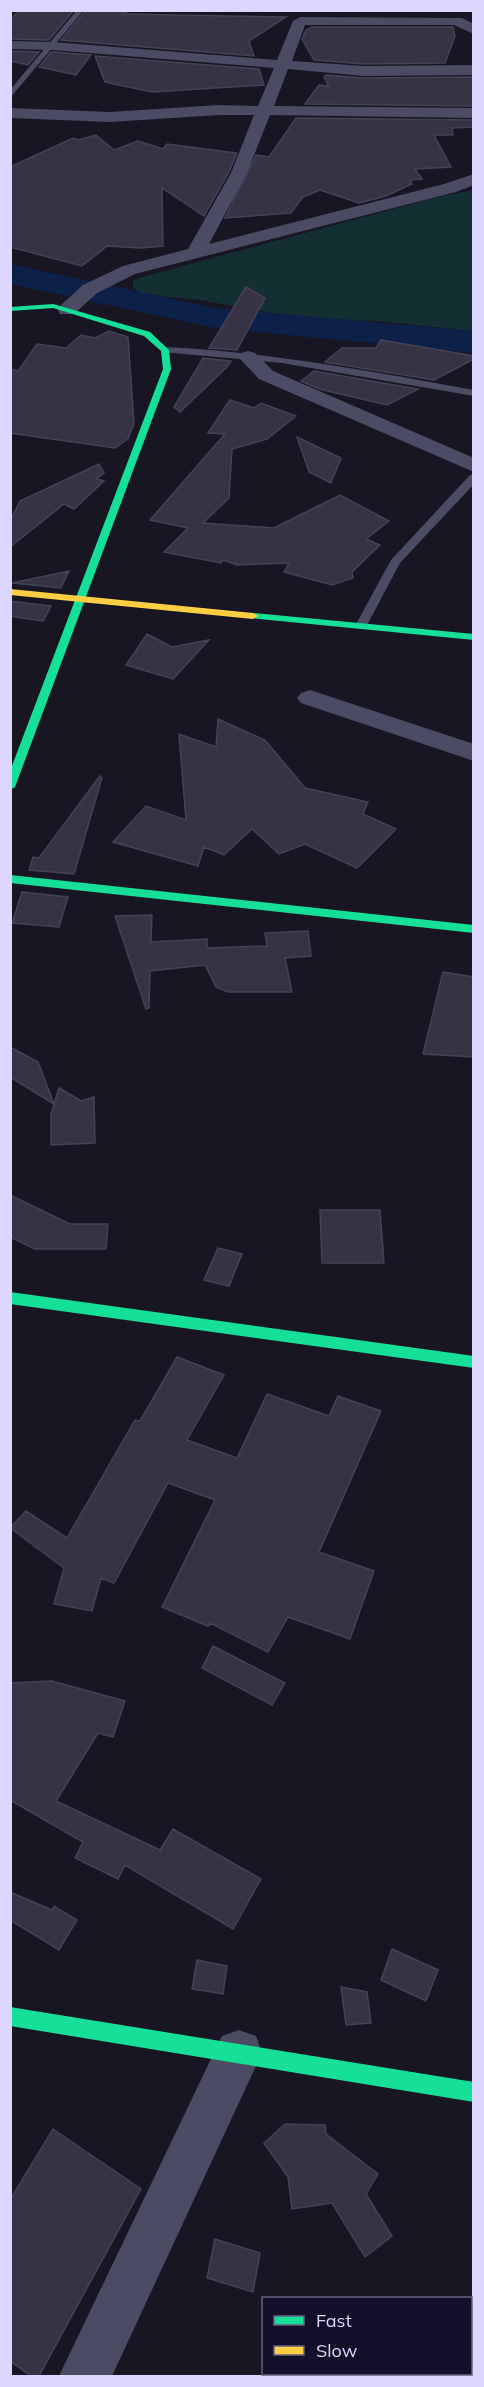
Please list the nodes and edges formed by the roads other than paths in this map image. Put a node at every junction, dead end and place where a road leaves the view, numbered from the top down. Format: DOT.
graph roads {
  1 [pos="81,10"];
  2 [pos="465,10"];
  3 [pos="310,13"];
  4 [pos="474,22"];
  5 [pos="474,30"];
  6 [pos="10,45"];
  7 [pos="52,46"];
  8 [pos="283,64"];
  9 [pos="474,70"];
  10 [pos="10,96"];
  11 [pos="265,111"];
  12 [pos="10,112"];
  13 [pos="474,113"];
  14 [pos="474,180"];
  15 [pos="195,253"];
  16 [pos="10,309"];
  17 [pos="67,310"];
  18 [pos="165,350"];
  19 [pos="248,357"];
  20 [pos="474,393"];
  21 [pos="474,466"];
  22 [pos="474,477"];
  23 [pos="10,592"];
  24 [pos="81,599"];
  25 [pos="361,626"];
  26 [pos="474,637"];
  27 [pos="310,698"];
  28 [pos="474,753"];
  29 [pos="10,787"];
  30 [pos="10,879"];
  31 [pos="474,929"];
  32 [pos="10,1299"];
  33 [pos="474,1362"];
  34 [pos="10,2016"];
  35 [pos="239,2053"];
  36 [pos="474,2092"];
  37 [pos="85,2376"];
  1 -- 7 [label="lane"];
  2 -- 4 [label="street"];
  3 -- 5 [label="street"];
  3 -- 8 [label="street"];
  6 -- 7 [label="street"];
  7 -- 8 [label="street"];
  7 -- 10 [label="lane"];
  8 -- 9 [label="street"];
  8 -- 11 [label="street"];
  11 -- 12 [label="street"];
  11 -- 13 [label="street"];
  11 -- 15 [label="street"];
  14 -- 15 [label="street"];
  15 -- 17 [label="street"];
  16 -- 17 [label="street"];
  17 -- 18 [label="street"];
  18 -- 19 [label="lane"];
  18 -- 24 [label="street"];
  19 -- 20 [label="lane"];
  19 -- 21 [label="street"];
  22 -- 25 [label="lane"];
  23 -- 24 [label="street"];
  24 -- 25 [label="street"];
  24 -- 29 [label="street"];
  25 -- 26 [label="street"];
  27 -- 28 [label="street"];
  30 -- 31 [label="street"];
  32 -- 33 [label="street"];
  34 -- 35 [label="street"];
  35 -- 36 [label="street"];
  35 -- 37 [label="street"];
}
